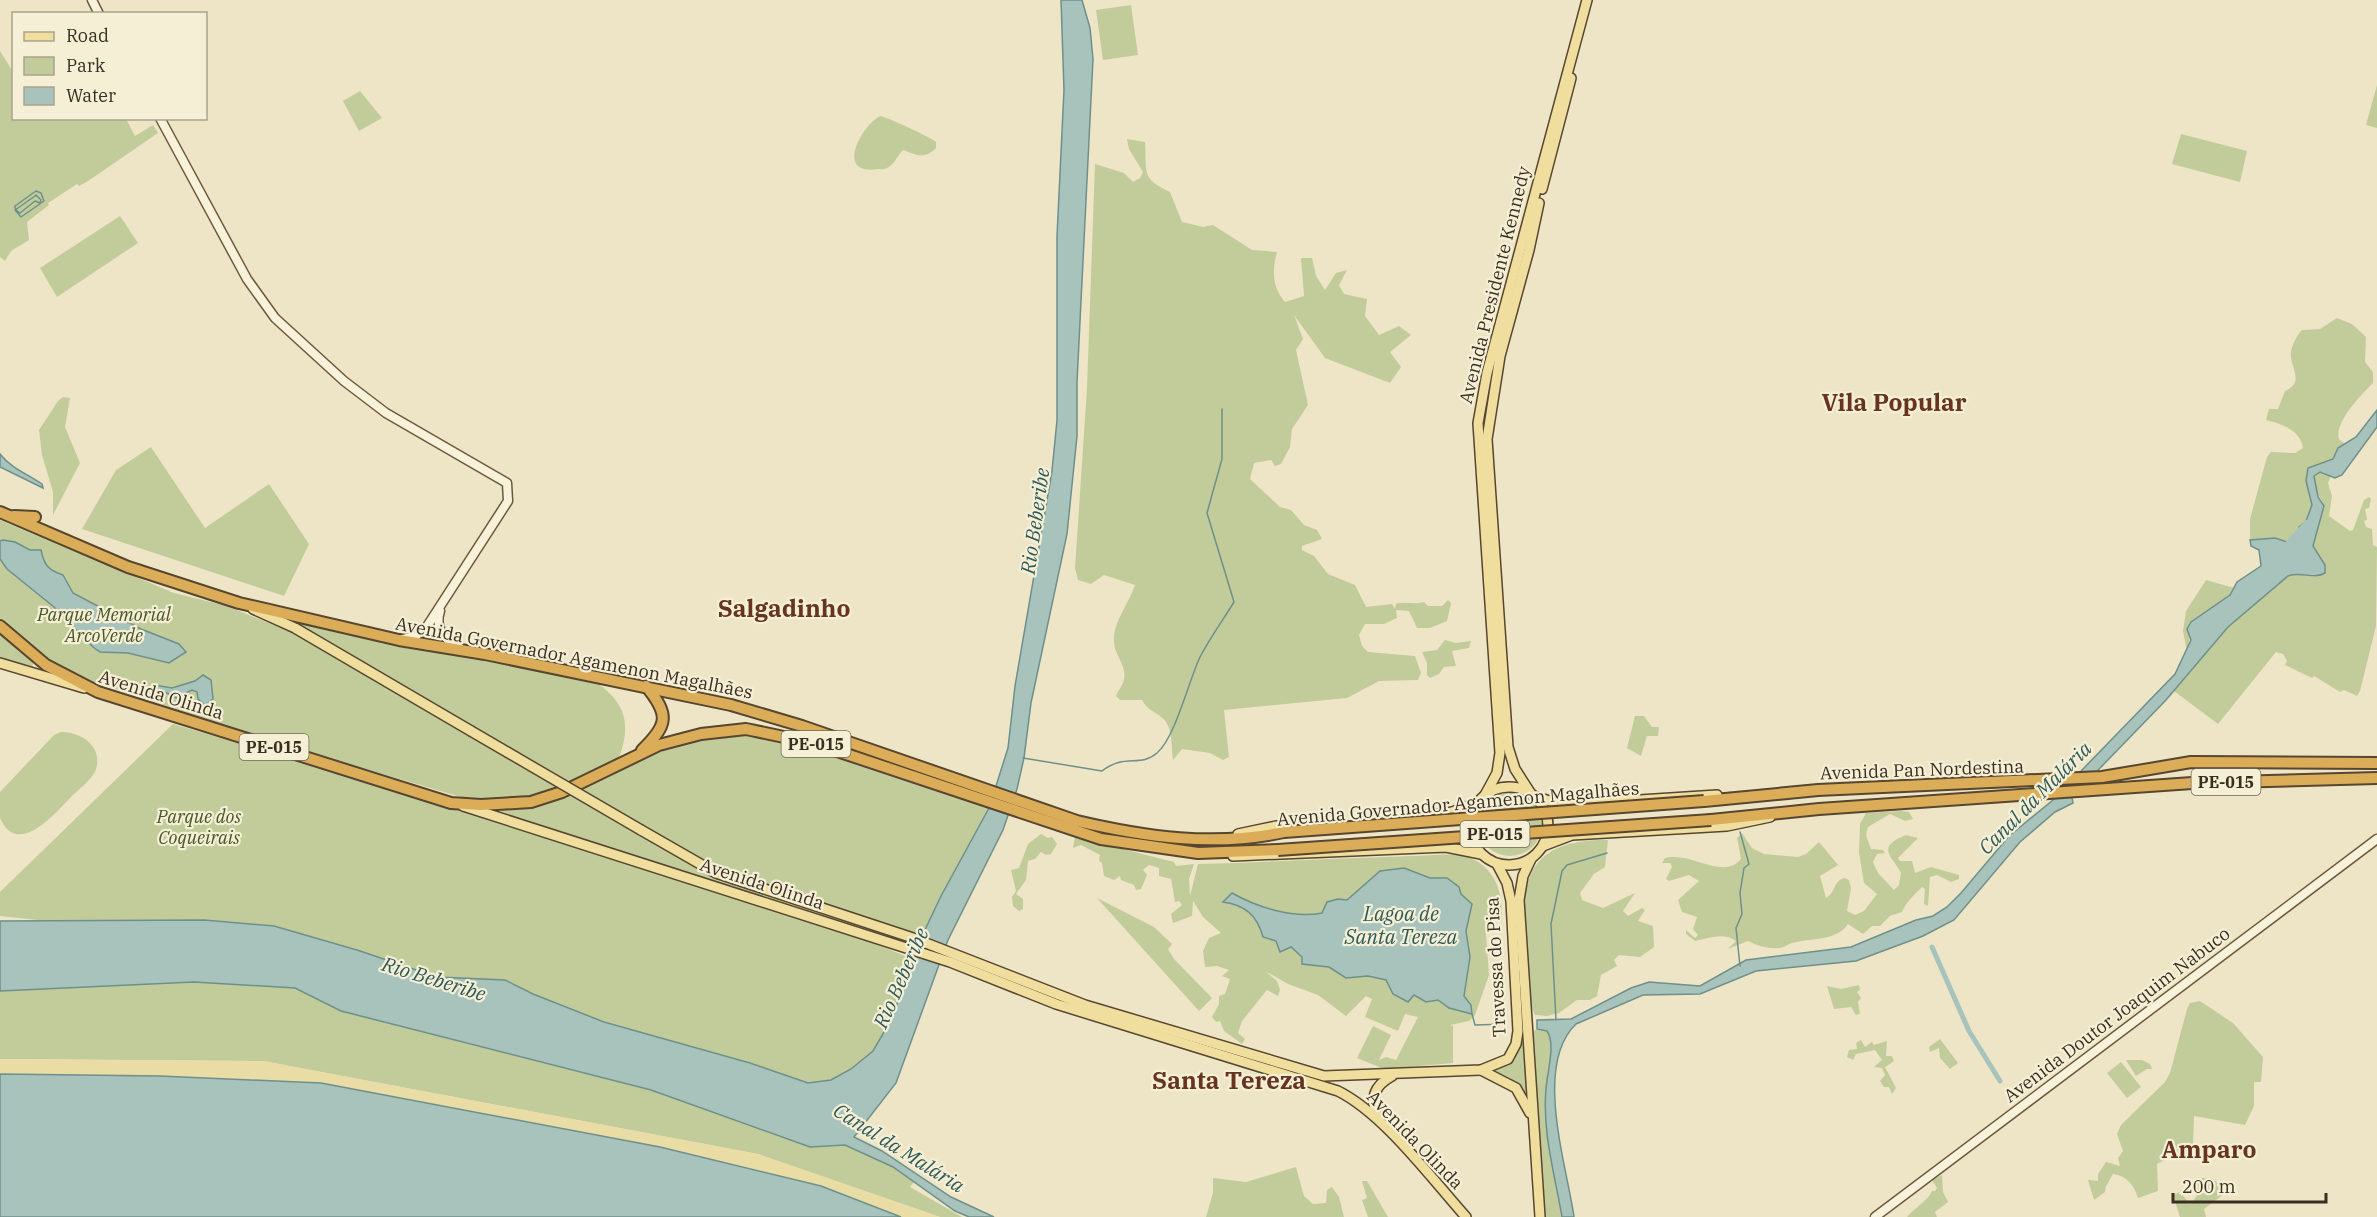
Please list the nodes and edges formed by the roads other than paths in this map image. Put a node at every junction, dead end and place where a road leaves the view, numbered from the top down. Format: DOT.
graph roads {
  1 [pos="1587,0"];
  2 [pos="1592,0"];
  3 [pos="161,120"];
  4 [pos="4,514"];
  5 [pos="34,517"];
  6 [pos="446,597"];
  7 [pos="238,603"];
  8 [pos="351,622"];
  9 [pos="0,626"];
  10 [pos="361,632"];
  11 [pos="399,640"];
  12 [pos="465,651"];
  13 [pos="0,663"];
  14 [pos="646,687"];
  15 [pos="98,692"];
  16 [pos="638,754"];
  17 [pos="2377,763"];
  18 [pos="2377,778"];
  19 [pos="1533,795"];
  20 [pos="1755,795"];
  21 [pos="992,798"];
  22 [pos="1481,798"];
  23 [pos="1704,801"];
  24 [pos="451,802"];
  25 [pos="1020,808"];
  26 [pos="1784,813"];
  27 [pos="1215,839"];
  28 [pos="2377,839"];
  29 [pos="1543,846"];
  30 [pos="1278,850"];
  31 [pos="1198,853"];
  32 [pos="1481,854"];
  33 [pos="1531,859"];
  34 [pos="1497,864"];
  35 [pos="952,958"];
  36 [pos="1522,1024"];
  37 [pos="1481,1070"];
  38 [pos="1394,1074"];
  39 [pos="1379,1121"];
  40 [pos="1534,1133"];
  41 [pos="1466,1217"];
  42 [pos="1540,1217"];
  43 [pos="1875,1217"];
  1 -- 22 [label="main road, Avenida Presidente Kennedy"];
  2 -- 19 [label="main road, Avenida Presidente Kennedy"];
  3 -- 6 [label="main road"];
  4 -- 5 [label="highway"];
  4 -- 7 [label="highway, Avenida Governador Agamenon Magalhães / PE-015"];
  6 -- 11 [label="main road"];
  6 -- 12 [label="main road"];
  7 -- 10 [label="highway, Avenida Governador Agamenon Magalhães / PE-015"];
  7 -- 35 [label="main road, Avenida Olinda, bridge"];
  8 -- 10 [label="highway"];
  9 -- 15 [label="highway, PE-015"];
  10 -- 11 [label="highway, Avenida Governador Agamenon Magalhães / PE-015"];
  11 -- 12 [label="highway, Avenida Governador Agamenon Magalhães / PE-015"];
  12 -- 14 [label="highway, Avenida Governador Agamenon Magalhães / PE-015"];
  13 -- 15 [label="main road, Avenida Olinda"];
  14 -- 16 [label="highway"];
  14 -- 21 [label="highway, Avenida Governador Agamenon Magalhães / PE-015"];
  15 -- 24 [label="highway, Avenida Olinda / PE-015"];
  16 -- 21 [label="highway, Avenida Governador Agamenon Magalhães / PE-015"];
  16 -- 24 [label="highway, Avenida Governador Agamenon Magalhães / PE-015"];
  17 -- 20 [label="highway, Avenida Pan Nordestina / PE-015"];
  18 -- 26 [label="highway, Avenida Pan Nordestina / PE-015"];
  19 -- 20 [label="main road, Avenida Pan Nordestina"];
  19 -- 22 [label="main road"];
  19 -- 29 [label="main road"];
  20 -- 23 [label="highway, Avenida Pan Nordestina / PE-015"];
  21 -- 25 [label="highway, Avenida Governador Agamenon Magalhães / PE-015"];
  22 -- 27 [label="main road, Avenida Governador Agamenon Magalhães"];
  22 -- 32 [label="main road"];
  23 -- 27 [label="highway, Avenida Governador Agamenon Magalhães / PE-015, bridge"];
  24 -- 35 [label="main road, Avenida Olinda"];
  25 -- 27 [label="highway, Avenida Governador Agamenon Magalhães / PE-015"];
  25 -- 31 [label="highway, Avenida Governador Agamenon Magalhães / PE-015"];
  26 -- 29 [label="main road, Avenida Pan Nordestina"];
  26 -- 30 [label="highway, Avenida Pan Nordestina / PE-015, bridge"];
  28 -- 43 [label="main road, Avenida Doutor Joaquim Nabuco"];
  29 -- 33 [label="main road"];
  30 -- 31 [label="highway, Avenida Governador Agamenon Magalhães / PE-015"];
  31 -- 32 [label="main road, Avenida Governador Agamenon Magalhães"];
  32 -- 34 [label="main road"];
  33 -- 34 [label="main road"];
  33 -- 36 [label="main road"];
  34 -- 36 [label="main road, Travessa do Pisa"];
  35 -- 38 [label="main road, Avenida Olinda"];
  35 -- 39 [label="main road, Avenida Olinda"];
  36 -- 37 [label="main road, Travessa do Pisa"];
  36 -- 40 [label="main road"];
  37 -- 38 [label="main road, Avenida Olinda"];
  37 -- 40 [label="main road"];
  38 -- 39 [label="main road"];
  39 -- 41 [label="main road, Avenida Olinda"];
  40 -- 42 [label="main road"];
}
